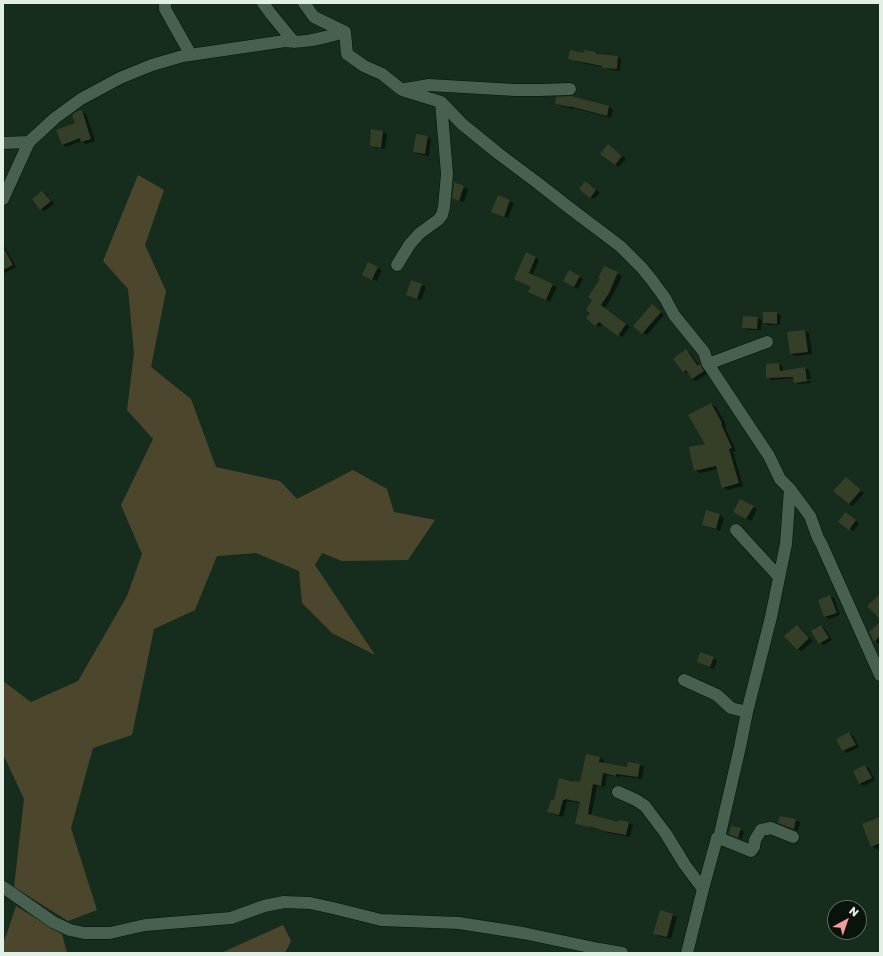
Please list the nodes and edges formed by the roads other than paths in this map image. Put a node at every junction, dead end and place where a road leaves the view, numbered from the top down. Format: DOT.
graph roads {
  1 [pos="166,3"];
  2 [pos="263,3"];
  3 [pos="304,3"];
  4 [pos="345,32"];
  5 [pos="294,42"];
  6 [pos="191,55"];
  7 [pos="570,89"];
  8 [pos="402,90"];
  9 [pos="442,102"];
  10 [pos="29,142"];
  11 [pos="3,143"];
  12 [pos="3,199"];
  13 [pos="397,265"];
  14 [pos="768,342"];
  15 [pos="708,364"];
  16 [pos="790,489"];
  17 [pos="736,530"];
  18 [pos="779,577"];
  19 [pos="880,675"];
  20 [pos="684,680"];
  21 [pos="747,712"];
  22 [pos="618,792"];
  23 [pos="793,837"];
  24 [pos="719,838"];
  25 [pos="3,887"];
  26 [pos="703,889"];
  27 [pos="622,953"];
  28 [pos="687,953"];
  1 -- 6 [label="street"];
  2 -- 5 [label="street"];
  3 -- 4 [label="street"];
  4 -- 5 [label="street"];
  4 -- 8 [label="street"];
  5 -- 6 [label="street"];
  6 -- 10 [label="street"];
  7 -- 8 [label="street"];
  8 -- 9 [label="street"];
  9 -- 13 [label="street"];
  9 -- 15 [label="street"];
  10 -- 11 [label="street"];
  10 -- 12 [label="street"];
  14 -- 15 [label="street"];
  15 -- 16 [label="street"];
  16 -- 18 [label="street"];
  16 -- 19 [label="street"];
  17 -- 18 [label="street"];
  18 -- 21 [label="street"];
  20 -- 21 [label="street"];
  21 -- 24 [label="street"];
  22 -- 26 [label="street"];
  23 -- 24 [label="street"];
  24 -- 26 [label="street"];
  25 -- 27 [label="street"];
  26 -- 28 [label="street"];
}
